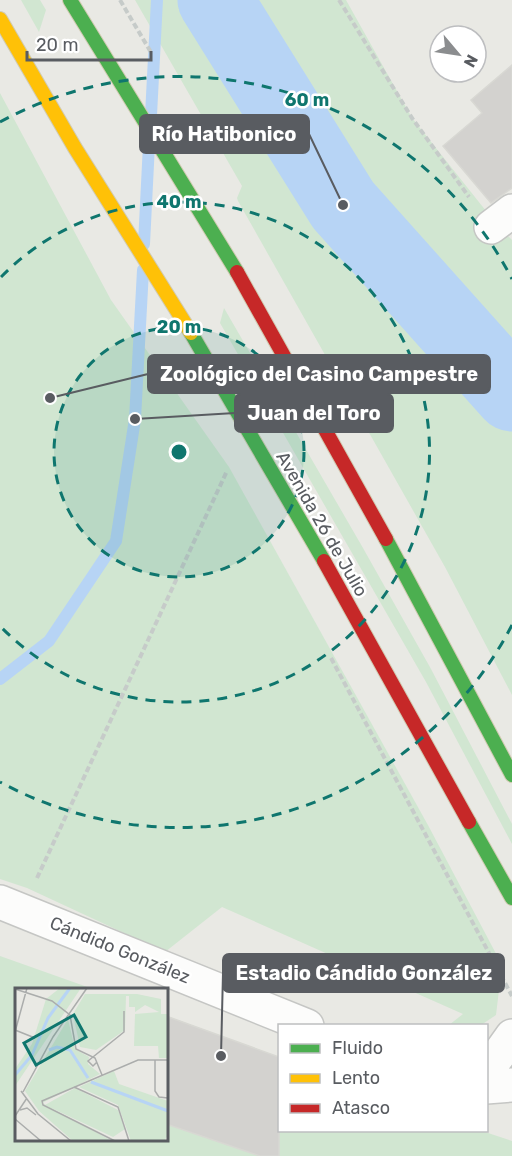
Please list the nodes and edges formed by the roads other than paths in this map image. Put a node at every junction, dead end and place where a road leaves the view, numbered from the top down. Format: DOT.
graph roads {
  1 [pos="70,0"];
  2 [pos="0,20"];
  3 [pos="512,775"];
  4 [pos="512,898"];
  5 [pos="11,906"];
  6 [pos="302,1024"];
  7 [pos="512,1036"];
  8 [pos="488,1061"];
  9 [pos="512,1085"];
  10 [pos="488,1087"];
  1 -- 3 [label="main road"];
  2 -- 4 [label="main road, Avenida 26 de Julio"];
  5 -- 6 [label="street, Cándido González"];
  7 -- 8 [label="street"];
  9 -- 10 [label="street"];
}
